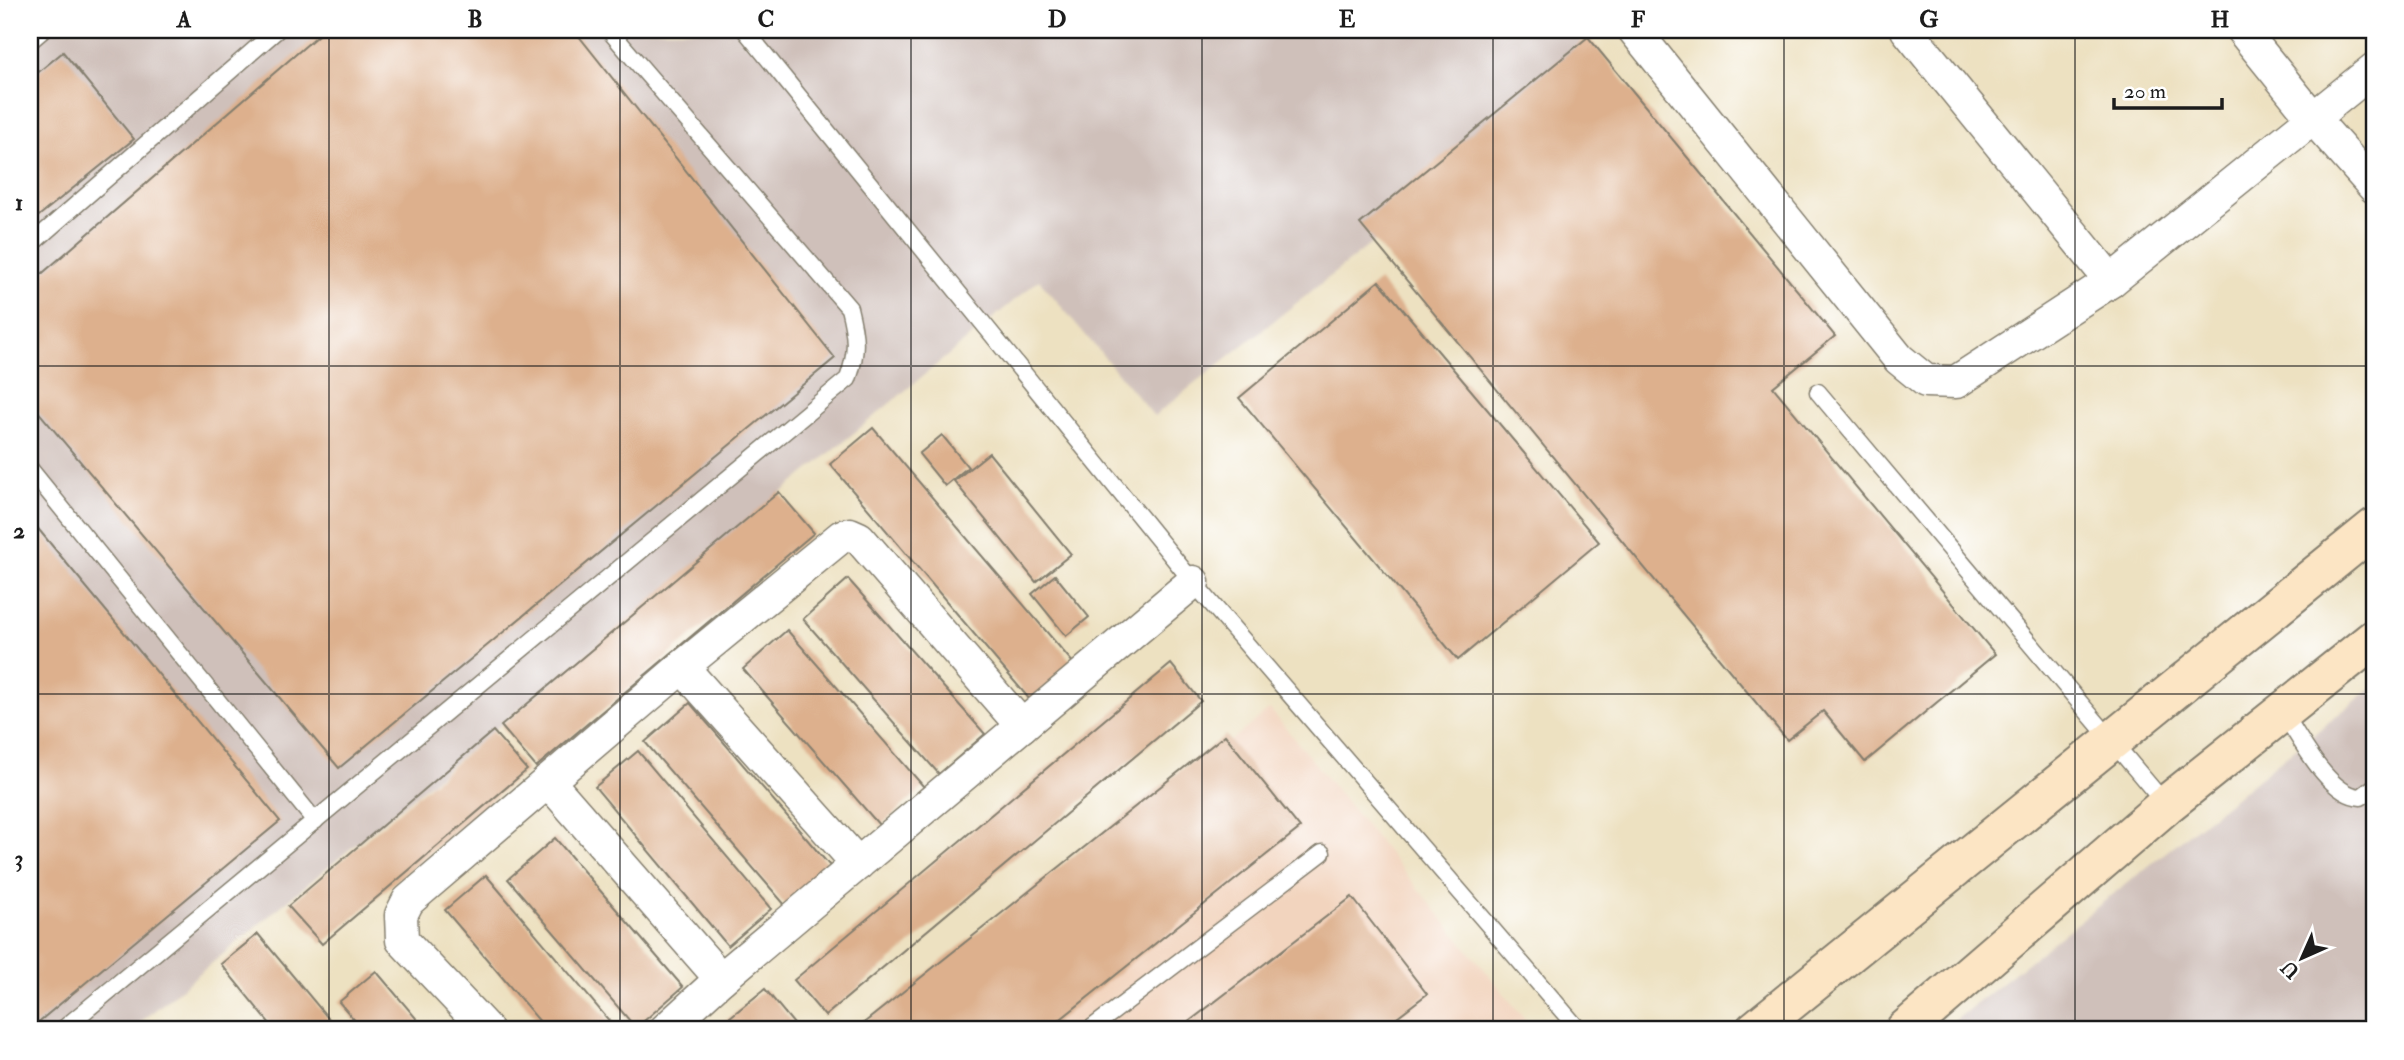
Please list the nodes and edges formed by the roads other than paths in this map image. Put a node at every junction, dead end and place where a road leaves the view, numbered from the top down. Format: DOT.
graph roads {
  1 [pos="43,30"];
  2 [pos="277,30"];
  3 [pos="609,30"];
  4 [pos="745,30"];
  5 [pos="1634,30"];
  6 [pos="1907,30"];
  7 [pos="2242,30"];
  8 [pos="30,41"];
  9 [pos="2374,69"];
  10 [pos="2314,118"];
  11 [pos="2372,187"];
  12 [pos="30,245"];
  13 [pos="2111,281"];
  14 [pos="1818,392"];
  15 [pos="30,468"];
  16 [pos="2374,528"];
  17 [pos="1193,582"];
  18 [pos="2374,639"];
  19 [pos="682,667"];
  20 [pos="2283,712"];
  21 [pos="1021,726"];
  22 [pos="2111,742"];
  23 [pos="548,780"];
  24 [pos="2374,787"];
  25 [pos="2166,805"];
  26 [pos="315,821"];
  27 [pos="1322,853"];
  28 [pos="858,864"];
  29 [pos="720,979"];
  30 [pos="62,1030"];
  31 [pos="487,1030"];
  32 [pos="665,1030"];
  33 [pos="1091,1030"];
  34 [pos="1579,1030"];
  35 [pos="1755,1030"];
  36 [pos="1905,1030"];
  1 -- 8 [label="lane"];
  2 -- 12 [label="lane"];
  3 -- 26 [label="lane"];
  4 -- 17 [label="lane"];
  5 -- 13 [label="street"];
  6 -- 13 [label="street"];
  7 -- 10 [label="street"];
  9 -- 10 [label="street"];
  10 -- 11 [label="street"];
  10 -- 13 [label="street"];
  14 -- 22 [label="lane"];
  15 -- 26 [label="lane"];
  16 -- 22 [label="street"];
  17 -- 21 [label="street"];
  17 -- 34 [label="lane"];
  18 -- 20 [label="street"];
  19 -- 21 [label="street"];
  19 -- 23 [label="street"];
  19 -- 28 [label="street"];
  20 -- 24 [label="lane"];
  20 -- 25 [label="street"];
  21 -- 28 [label="street"];
  22 -- 25 [label="lane"];
  22 -- 35 [label="street"];
  23 -- 29 [label="street"];
  23 -- 31 [label="street"];
  25 -- 36 [label="street"];
  26 -- 30 [label="lane"];
  27 -- 33 [label="lane"];
  28 -- 29 [label="street"];
  29 -- 32 [label="street"];
}
